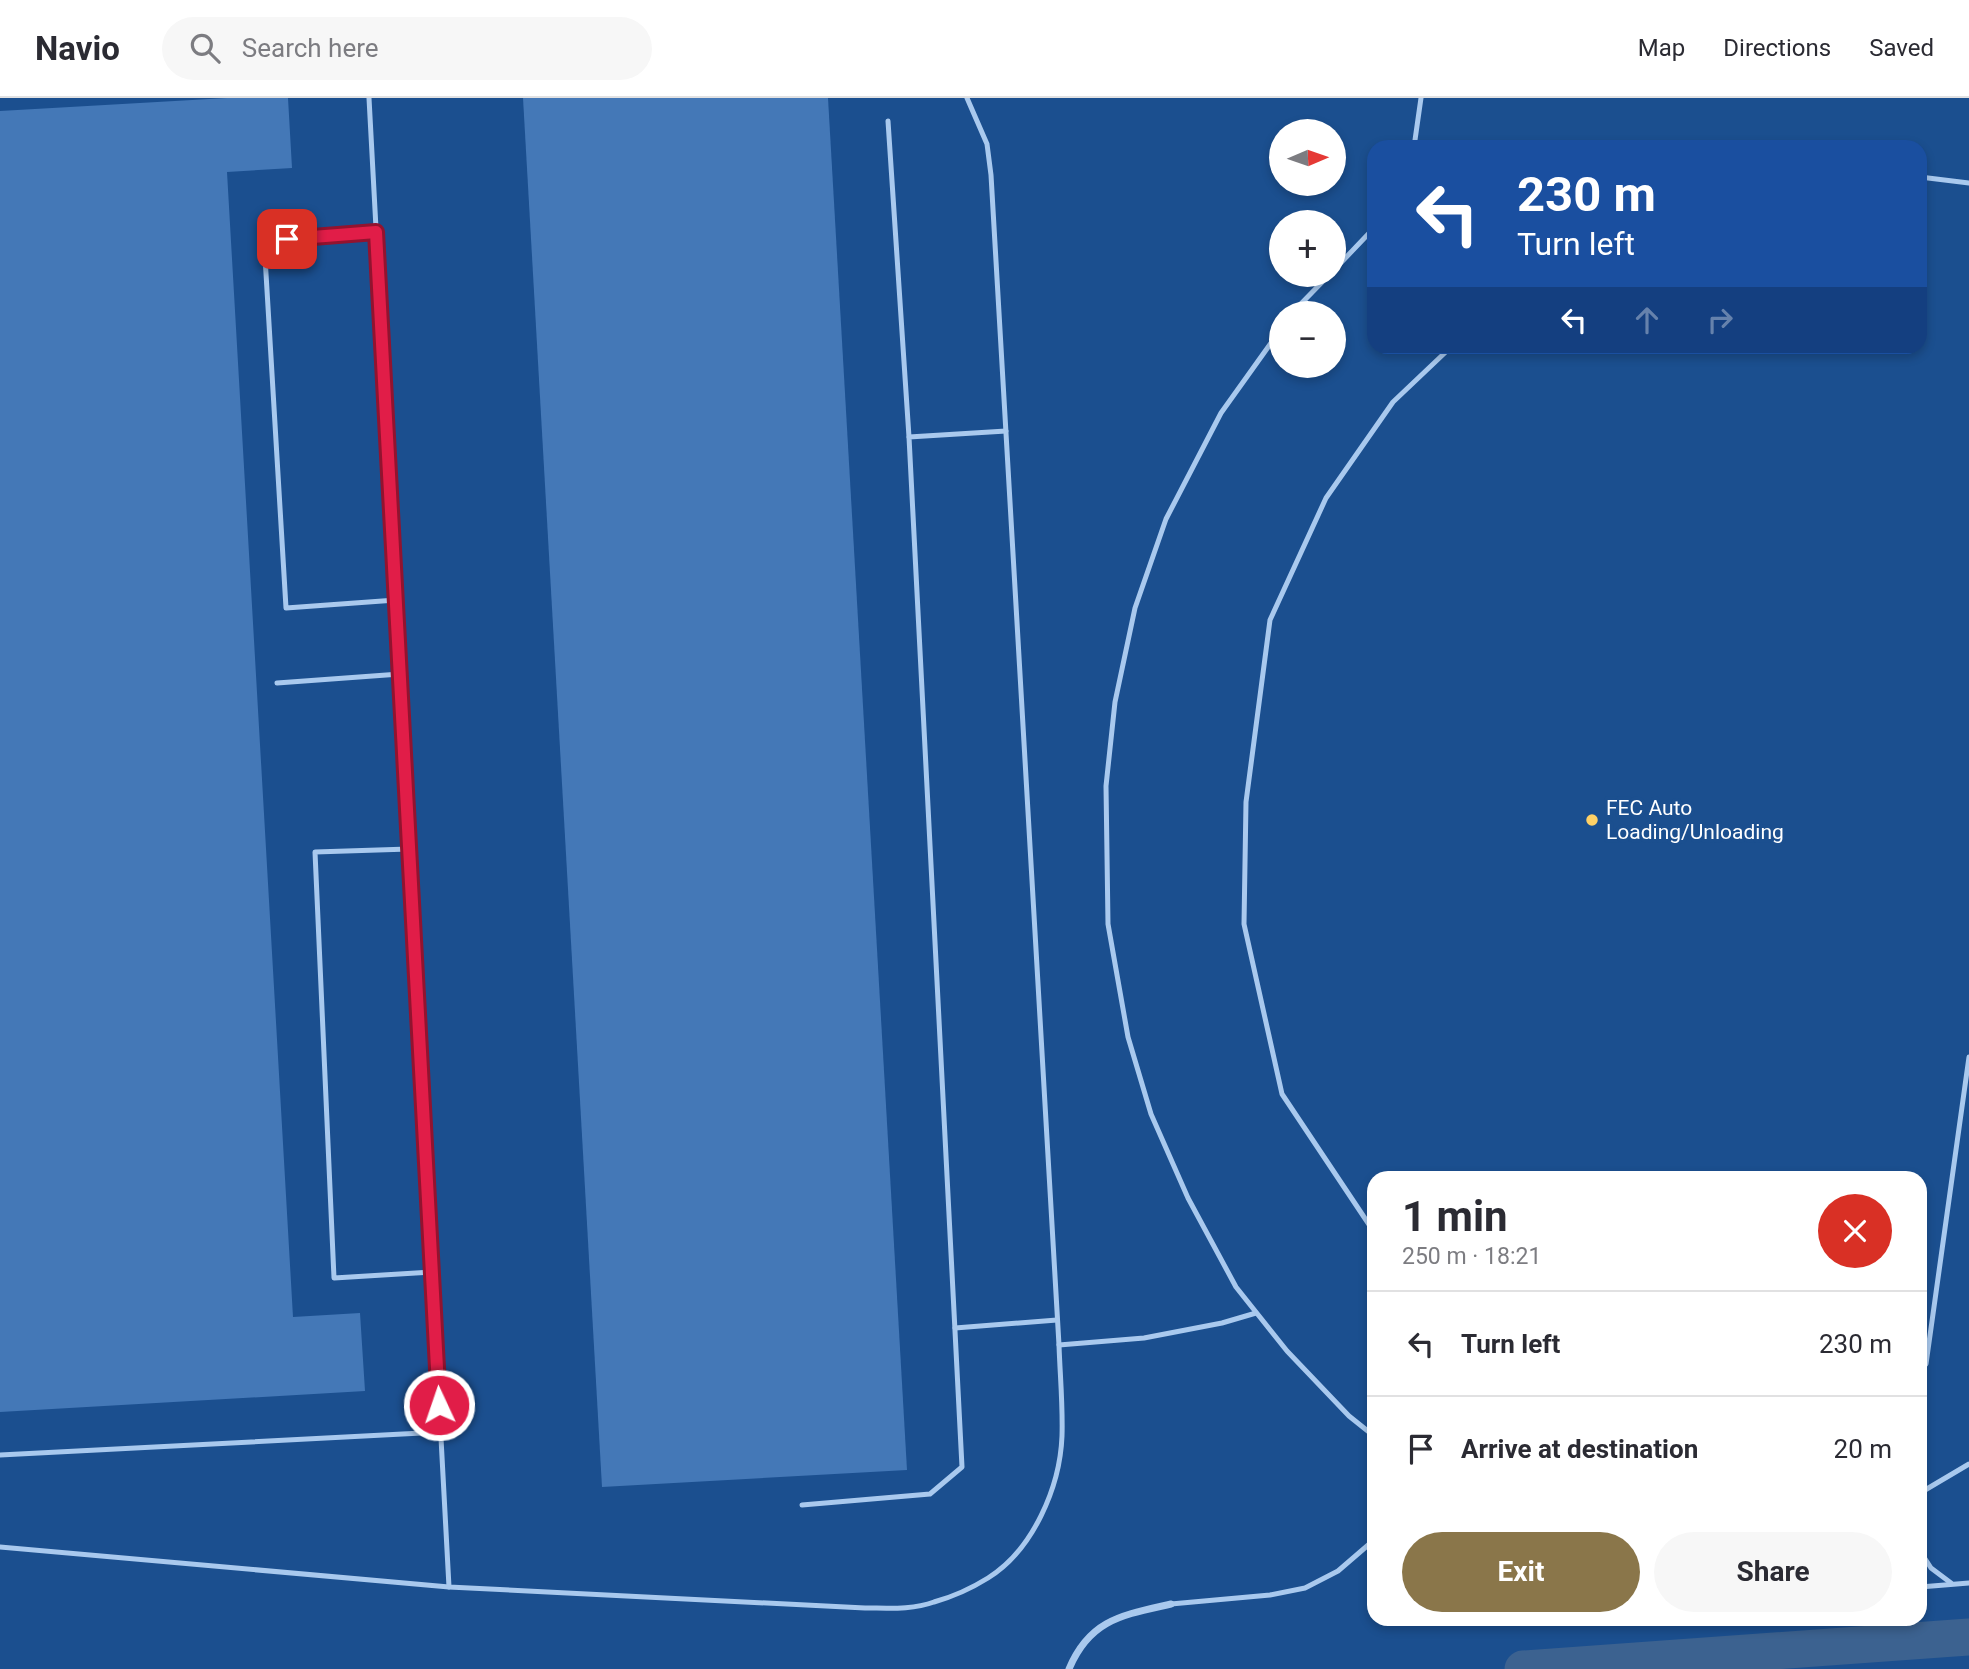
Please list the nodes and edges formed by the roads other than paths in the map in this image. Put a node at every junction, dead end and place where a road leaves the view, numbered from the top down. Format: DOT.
graph roads {
  1 [pos="369,98"];
  2 [pos="967,98"];
  3 [pos="1421,98"];
  4 [pos="888,121"];
  5 [pos="1415,140"];
  6 [pos="1927,178"];
  7 [pos="1969,183"];
  8 [pos="376,232"];
  9 [pos="1367,235"];
  10 [pos="1346,257"];
  11 [pos="1317,287"];
  12 [pos="1304,301"];
  13 [pos="1269,346"];
  14 [pos="1443,354"];
  15 [pos="1006,431"];
  16 [pos="909,438"];
  17 [pos="396,600"];
  18 [pos="400,674"];
  19 [pos="277,683"];
  20 [pos="409,849"];
  21 [pos="1969,1057"];
  22 [pos="1367,1222"];
  23 [pos="432,1272"];
  24 [pos="1256,1312"];
  25 [pos="1057,1321"];
  26 [pos="955,1328"];
  27 [pos="1059,1345"];
  28 [pos="1927,1357"];
  29 [pos="1367,1430"];
  30 [pos="441,1432"];
  31 [pos="0,1455"];
  32 [pos="1969,1464"];
  33 [pos="1927,1489"];
  34 [pos="802,1505"];
  35 [pos="1367,1546"];
  36 [pos="0,1547"];
  37 [pos="1927,1562"];
  38 [pos="1969,1583"];
  39 [pos="1951,1584"];
  40 [pos="1927,1586"];
  41 [pos="449,1587"];
  42 [pos="1171,1604"];
  43 [pos="1069,1669"];
  1 -- 8 [label="lane"];
  2 -- 15 [label="lane"];
  3 -- 5 [label="lane"];
  4 -- 16 [label="lane"];
  6 -- 7 [label="lane"];
  8 -- 17 [label="lane"];
  8 -- 17 [label="lane"];
  9 -- 10 [label="lane"];
  11 -- 12 [label="lane"];
  13 -- 24 [label="lane"];
  14 -- 22 [label="lane"];
  15 -- 16 [label="lane"];
  15 -- 25 [label="lane"];
  16 -- 26 [label="lane"];
  17 -- 18 [label="lane"];
  18 -- 19 [label="lane"];
  18 -- 20 [label="lane"];
  20 -- 23 [label="lane"];
  20 -- 23 [label="lane"];
  21 -- 28 [label="lane"];
  23 -- 30 [label="lane"];
  24 -- 27 [label="lane"];
  24 -- 29 [label="lane"];
  25 -- 26 [label="lane"];
  25 -- 27 [label="lane"];
  26 -- 34 [label="lane"];
  27 -- 41 [label="lane"];
  30 -- 31 [label="lane"];
  30 -- 41 [label="lane"];
  32 -- 33 [label="lane"];
  35 -- 42 [label="lane"];
  36 -- 41 [label="lane"];
  37 -- 39 [label="lane"];
  38 -- 39 [label="lane"];
  39 -- 40 [label="lane"];
  42 -- 43 [label="street"];
}
